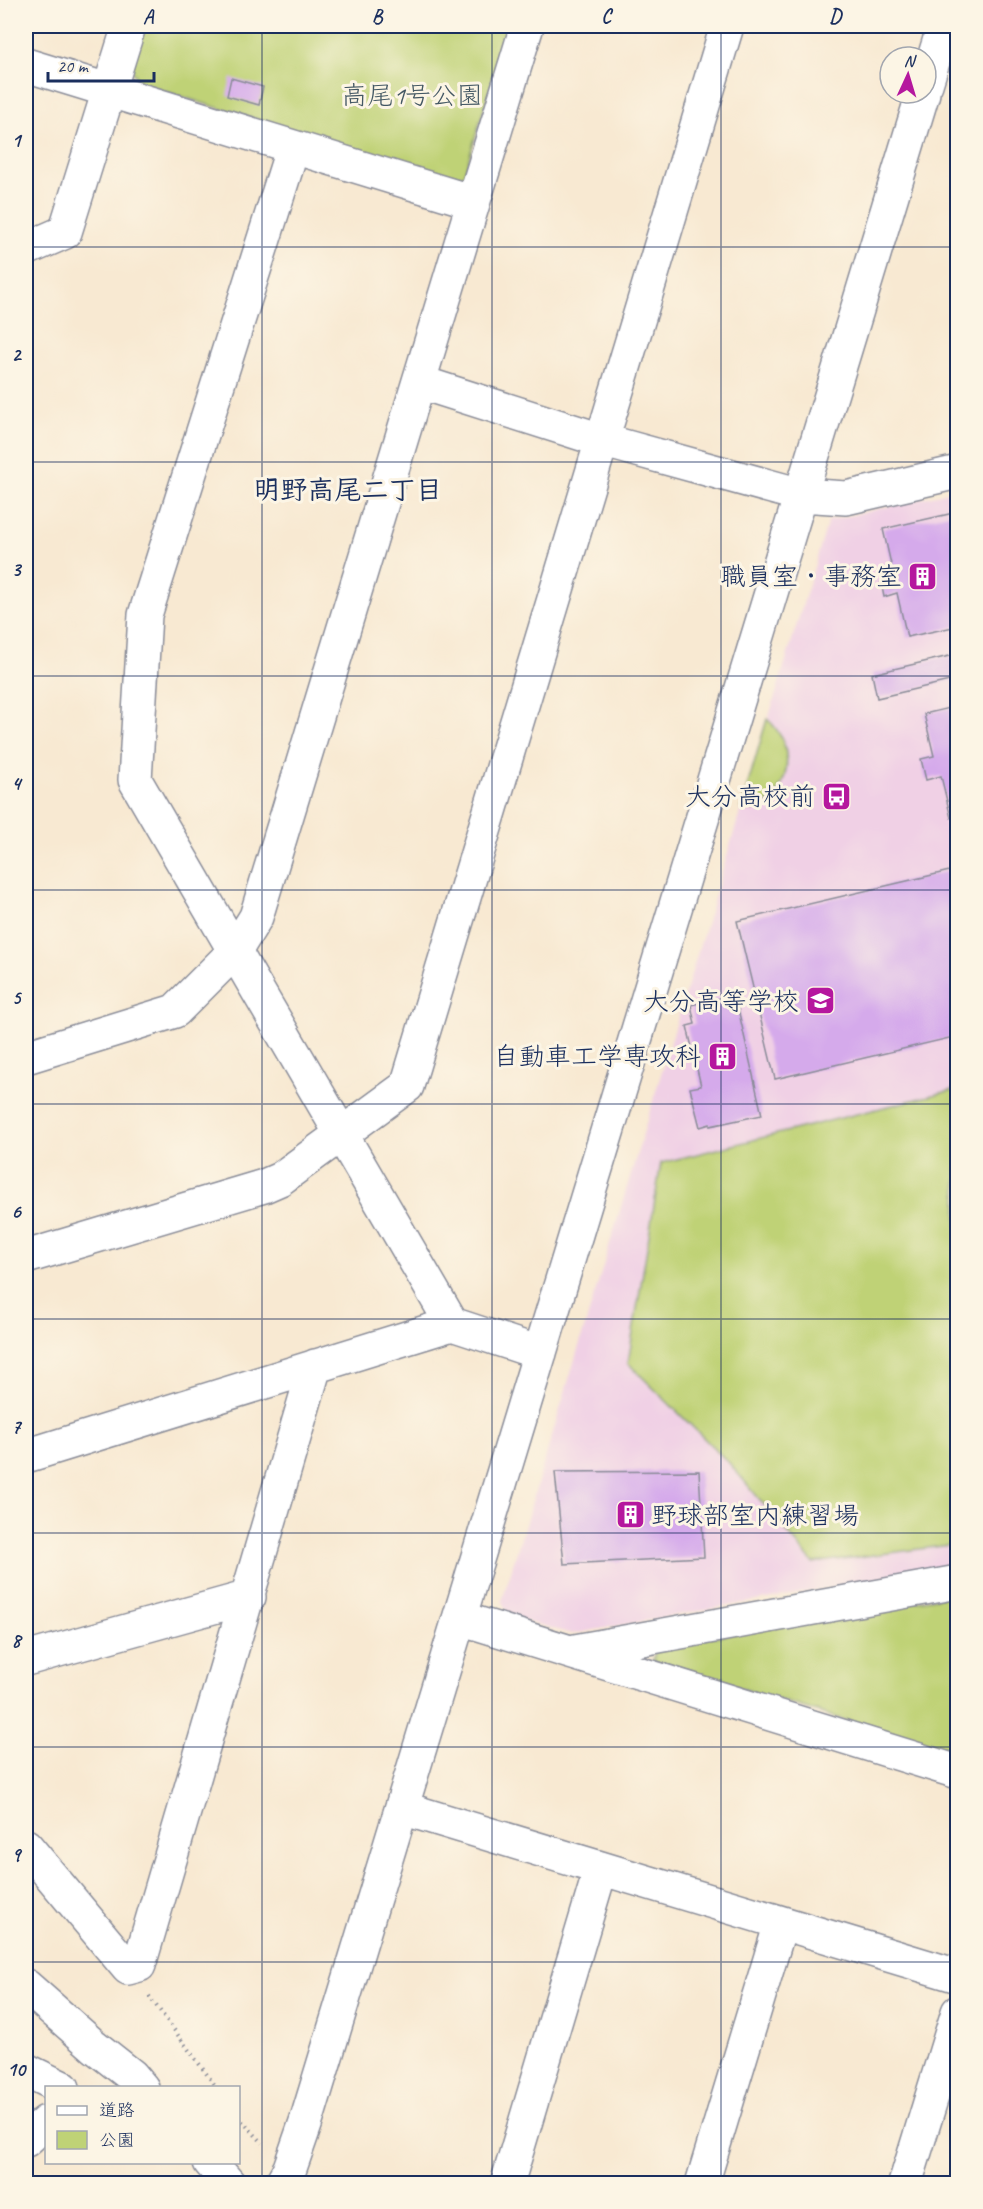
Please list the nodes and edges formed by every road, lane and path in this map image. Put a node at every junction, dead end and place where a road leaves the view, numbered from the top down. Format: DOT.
graph roads {
  1 [pos="129,26"];
  2 [pos="526,26"];
  3 [pos="727,26"];
  4 [pos="944,26"];
  5 [pos="938,45"];
  6 [pos="26,65"];
  7 [pos="109,90"];
  8 [pos="919,105"];
  9 [pos="293,147"];
  10 [pos="473,202"];
  11 [pos="26,249"];
  12 [pos="419,382"];
  13 [pos="602,440"];
  14 [pos="957,472"];
  15 [pos="801,495"];
  16 [pos="235,951"];
  17 [pos="26,1057"];
  18 [pos="342,1134"];
  19 [pos="26,1257"];
  20 [pos="452,1324"];
  21 [pos="540,1353"];
  22 [pos="315,1366"];
  23 [pos="26,1456"];
  24 [pos="957,1582"];
  25 [pos="249,1597"];
  26 [pos="460,1618"];
  27 [pos="569,1652"];
  28 [pos="26,1659"];
  29 [pos="957,1772"];
  30 [pos="402,1808"];
  31 [pos="26,1846"];
  32 [pos="601,1868"];
  33 [pos="781,1923"];
  34 [pos="957,1976"];
  35 [pos="26,1986"];
  36 [pos="148,1994"];
  37 [pos="957,2012"];
  38 [pos="26,2070"];
  39 [pos="59,2086"];
  40 [pos="140,2086"];
  41 [pos="216,2086"];
  42 [pos="240,2120"];
  43 [pos="45,2123"];
  44 [pos="245,2126"];
  45 [pos="26,2140"];
  46 [pos="211,2164"];
  47 [pos="229,2184"];
  48 [pos="281,2184"];
  49 [pos="507,2184"];
  50 [pos="702,2184"];
  51 [pos="905,2184"];
  1 -- 7 [label="street"];
  2 -- 10 [label="street"];
  3 -- 13 [label="street"];
  4 -- 5 [label="street"];
  6 -- 7 [label="street"];
  7 -- 9 [label="street"];
  7 -- 11 [label="street"];
  8 -- 15 [label="street"];
  9 -- 10 [label="street"];
  9 -- 16 [label="street"];
  10 -- 12 [label="street"];
  12 -- 13 [label="street"];
  12 -- 16 [label="street"];
  13 -- 15 [label="street"];
  13 -- 18 [label="street"];
  14 -- 15 [label="street"];
  15 -- 21 [label="street"];
  16 -- 17 [label="street"];
  16 -- 18 [label="street"];
  18 -- 19 [label="street"];
  18 -- 20 [label="street"];
  20 -- 21 [label="street"];
  20 -- 22 [label="street"];
  21 -- 26 [label="street"];
  22 -- 23 [label="street"];
  22 -- 25 [label="street"];
  24 -- 27 [label="street"];
  25 -- 28 [label="street"];
  25 -- 31 [label="street"];
  26 -- 27 [label="street"];
  26 -- 30 [label="street"];
  27 -- 29 [label="street"];
  30 -- 32 [label="street"];
  30 -- 48 [label="street"];
  32 -- 33 [label="street"];
  32 -- 49 [label="street"];
  33 -- 34 [label="street"];
  33 -- 50 [label="street"];
  35 -- 40 [label="street"];
  36 -- 41 [label="path"];
  37 -- 51 [label="street"];
  38 -- 39 [label="street"];
  42 -- 44 [label="path"];
  43 -- 45 [label="street"];
  46 -- 47 [label="street"];
}
